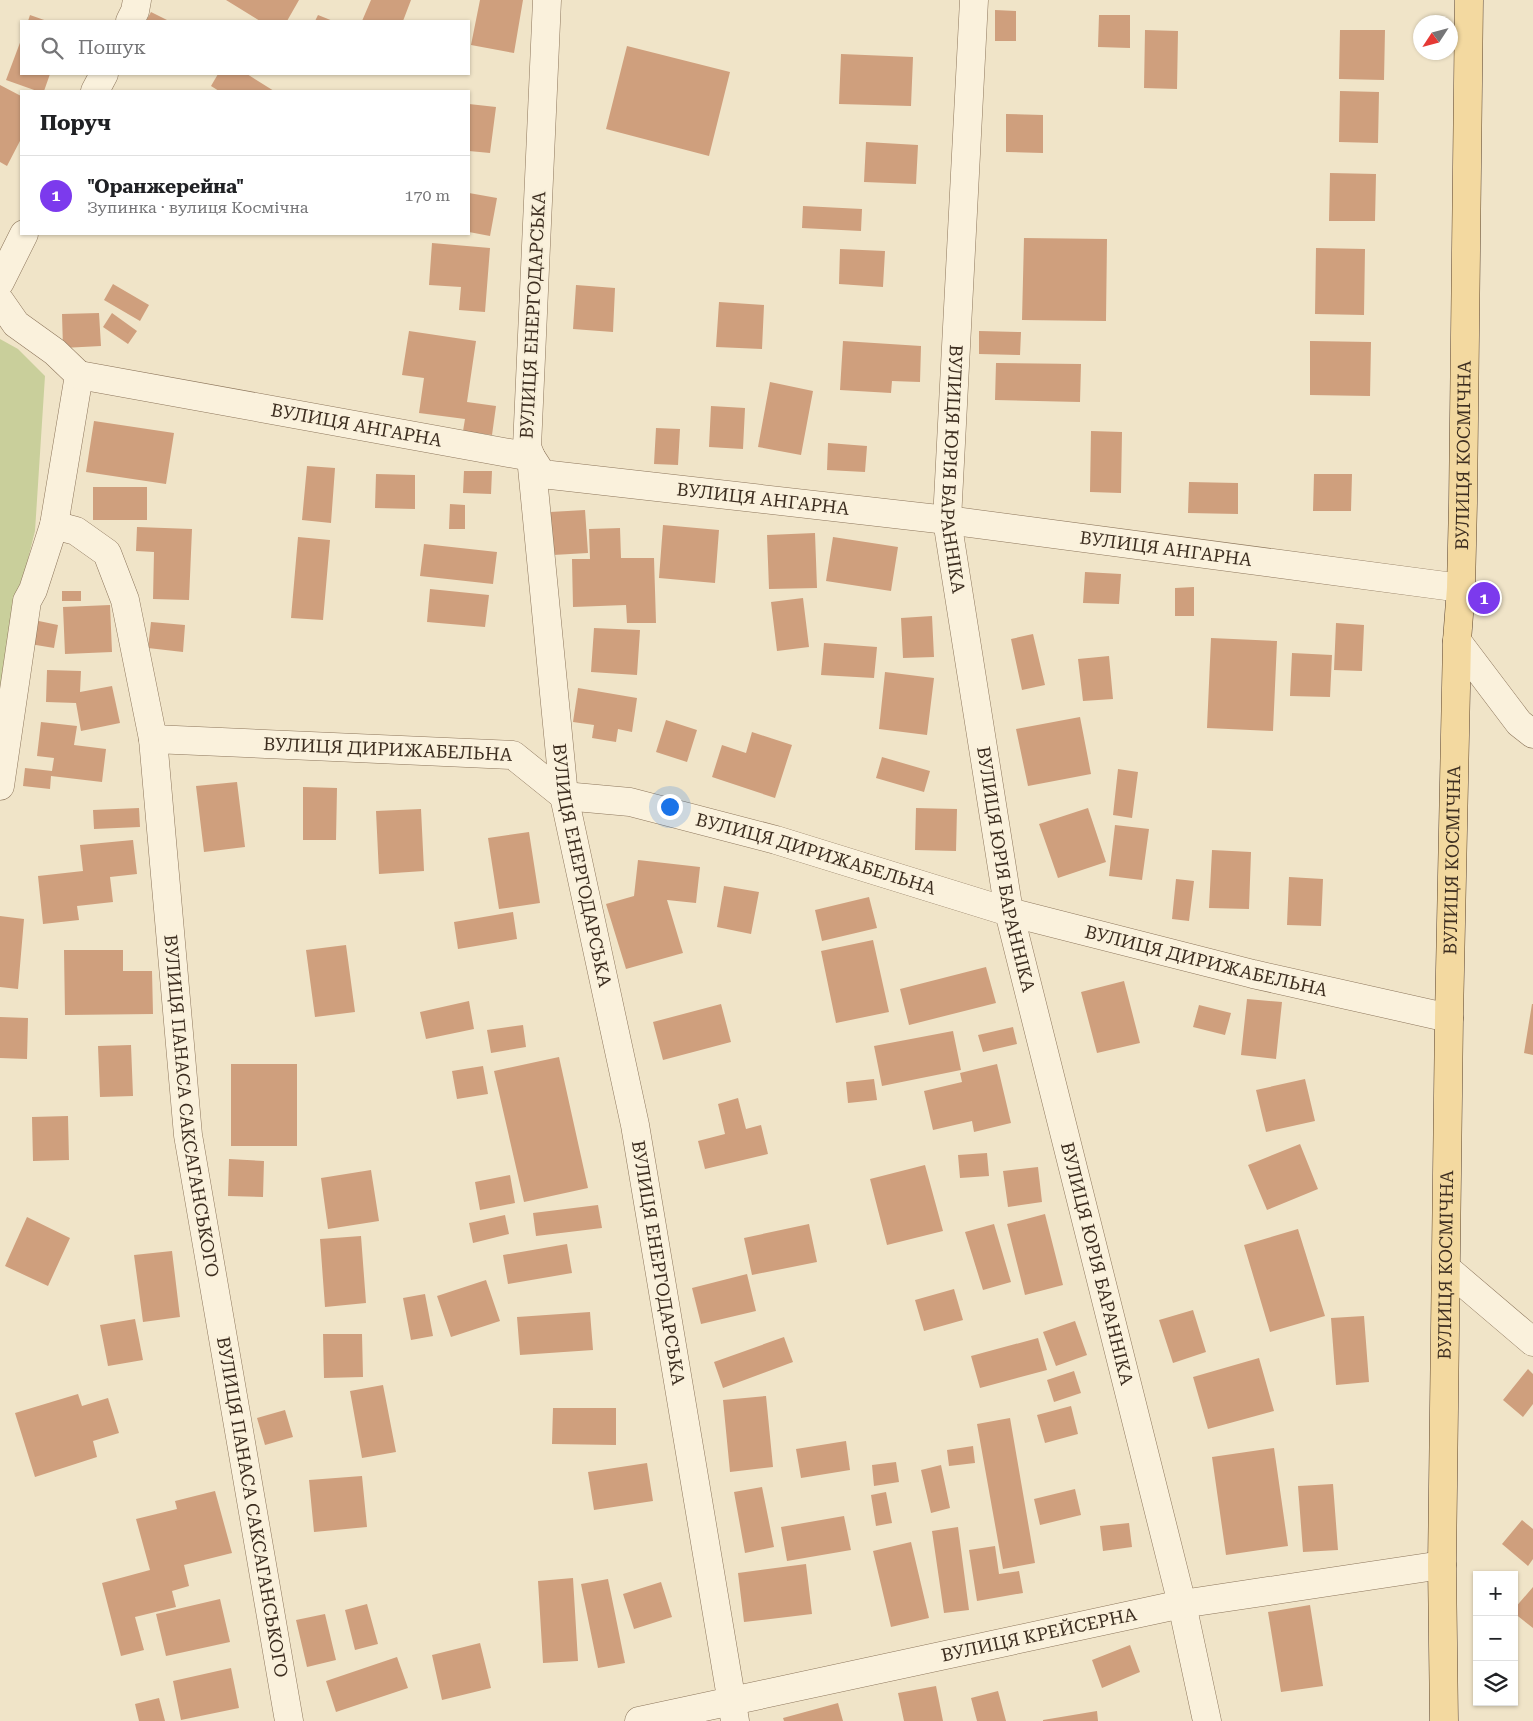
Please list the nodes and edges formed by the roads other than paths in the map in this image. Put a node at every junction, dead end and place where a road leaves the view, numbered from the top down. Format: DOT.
graph roads {
  1 [pos="137,0"];
  2 [pos="547,0"];
  3 [pos="974,0"];
  4 [pos="1469,0"];
  5 [pos="130,20"];
  6 [pos="103,75"];
  7 [pos="96,90"];
  8 [pos="24,235"];
  9 [pos="0,282"];
  10 [pos="0,301"];
  11 [pos="79,374"];
  12 [pos="531,457"];
  13 [pos="947,520"];
  14 [pos="54,525"];
  15 [pos="1461,588"];
  16 [pos="1457,641"];
  17 [pos="1533,734"];
  18 [pos="152,740"];
  19 [pos="0,786"];
  20 [pos="564,796"];
  21 [pos="1009,912"];
  22 [pos="1449,1018"];
  23 [pos="1446,1268"];
  24 [pos="1533,1342"];
  25 [pos="1442,1565"];
  26 [pos="1182,1604"];
  27 [pos="733,1711"];
  28 [pos="289,1721"];
  29 [pos="639,1721"];
  30 [pos="1207,1721"];
  31 [pos="1444,1721"];
  1 -- 5 [label="street"];
  2 -- 12 [label="street, ВУЛИЦЯ ЕНЕРГОДАРСЬКА"];
  3 -- 13 [label="street, ВУЛИЦЯ ЮРІЯ БАРАННІКА"];
  4 -- 15 [label="main road, ВУЛИЦЯ КОСМІЧНА"];
  6 -- 7 [label="street"];
  8 -- 9 [label="street"];
  10 -- 11 [label="street"];
  11 -- 12 [label="street, ВУЛИЦЯ АНГАРНА"];
  11 -- 14 [label="street"];
  12 -- 13 [label="street, ВУЛИЦЯ АНГАРНА"];
  12 -- 20 [label="street, ВУЛИЦЯ ЕНЕРГОДАРСЬКА"];
  13 -- 15 [label="street, ВУЛИЦЯ АНГАРНА"];
  13 -- 21 [label="street, ВУЛИЦЯ ЮРІЯ БАРАННІКА"];
  14 -- 18 [label="street, ВУЛИЦЯ ПАНАСА САКСАГАНСЬКОГО"];
  14 -- 19 [label="street"];
  15 -- 16 [label="main road, ВУЛИЦЯ КОСМІЧНА"];
  16 -- 17 [label="street"];
  16 -- 22 [label="main road, ВУЛИЦЯ КОСМІЧНА"];
  18 -- 20 [label="street, ВУЛИЦЯ ДИРИЖАБЕЛЬНА"];
  18 -- 28 [label="street, ВУЛИЦЯ ПАНАСА САКСАГАНСЬКОГО"];
  20 -- 21 [label="street, ВУЛИЦЯ ДИРИЖАБЕЛЬНА"];
  20 -- 27 [label="street, ВУЛИЦЯ ЕНЕРГОДАРСЬКА"];
  21 -- 22 [label="street, ВУЛИЦЯ ДИРИЖАБЕЛЬНА"];
  21 -- 26 [label="street, ВУЛИЦЯ ЮРІЯ БАРАННІКА"];
  22 -- 23 [label="main road, ВУЛИЦЯ КОСМІЧНА"];
  23 -- 24 [label="street"];
  23 -- 25 [label="main road, ВУЛИЦЯ КОСМІЧНА"];
  25 -- 26 [label="street, ВУЛИЦЯ КРЕЙСЕРНА"];
  25 -- 31 [label="main road, ВУЛИЦЯ КОСМІЧНА"];
  26 -- 27 [label="street, ВУЛИЦЯ КРЕЙСЕРНА"];
  26 -- 30 [label="street, ВУЛИЦЯ ЮРІЯ БАРАННІКА"];
  27 -- 29 [label="street, ВУЛИЦЯ КРЕЙСЕРНА"];
}
